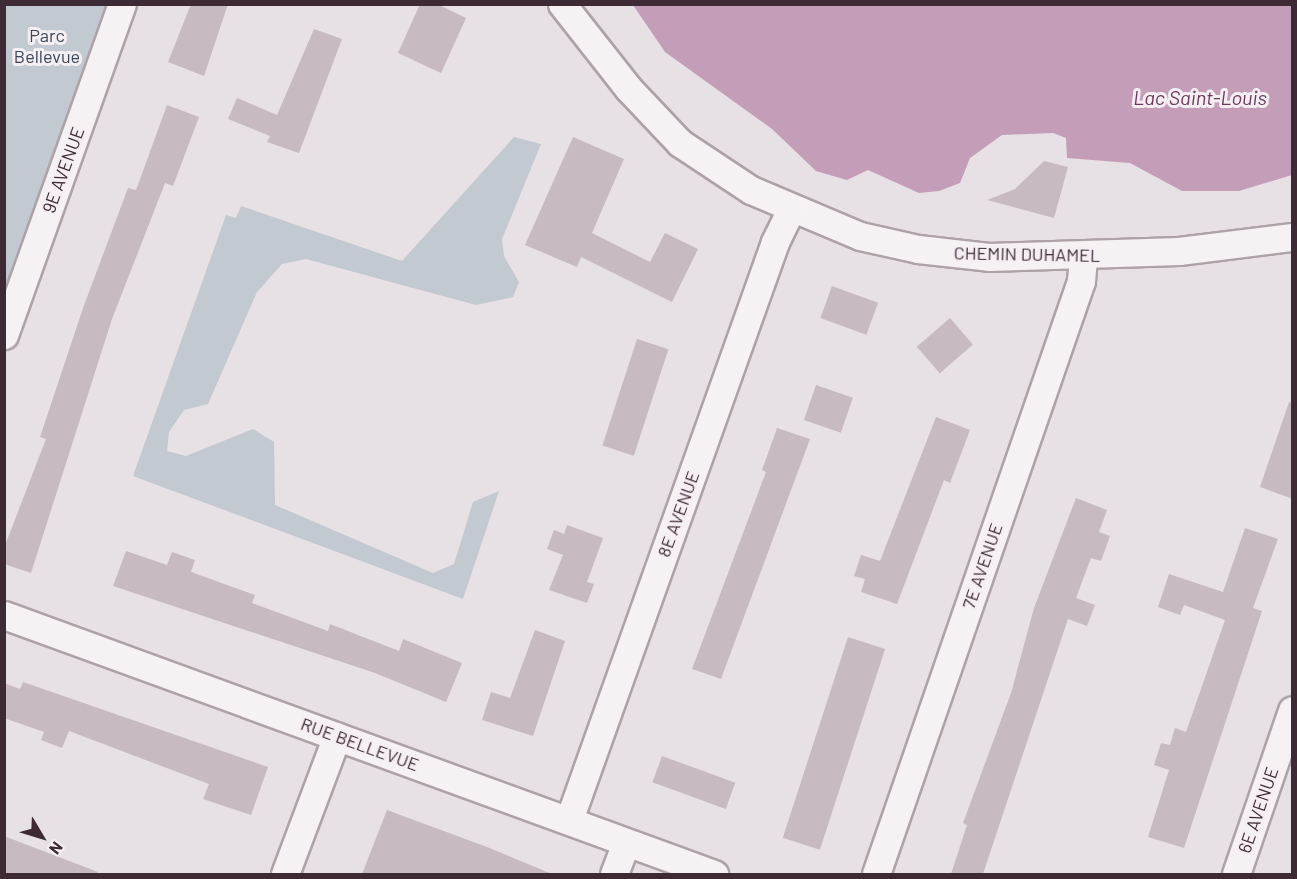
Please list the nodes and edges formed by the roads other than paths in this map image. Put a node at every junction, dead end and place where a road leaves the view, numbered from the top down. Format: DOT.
graph roads {
  1 [pos="122,4"];
  2 [pos="562,4"];
  3 [pos="791,209"];
  4 [pos="1293,237"];
  5 [pos="1083,256"];
  6 [pos="4,335"];
  7 [pos="4,615"];
  8 [pos="1293,711"];
  9 [pos="337,736"];
  10 [pos="569,820"];
  11 [pos="626,843"];
  12 [pos="285,874"];
  13 [pos="614,874"];
  14 [pos="714,874"];
  15 [pos="876,874"];
  16 [pos="1236,874"];
  1 -- 6 [label="street, 9E AVENUE"];
  2 -- 3 [label="street, CHEMIN DUHAMEL"];
  3 -- 5 [label="street, CHEMIN DUHAMEL"];
  3 -- 10 [label="street, 8E AVENUE"];
  4 -- 5 [label="street, CHEMIN DUHAMEL"];
  5 -- 15 [label="street, 7E AVENUE"];
  7 -- 9 [label="street, RUE BELLEVUE"];
  8 -- 16 [label="street, 6E AVENUE"];
  9 -- 10 [label="street, RUE BELLEVUE"];
  9 -- 12 [label="street"];
  10 -- 11 [label="street, RUE BELLEVUE"];
  11 -- 13 [label="street"];
  11 -- 14 [label="street, RUE BELLEVUE"];
}
